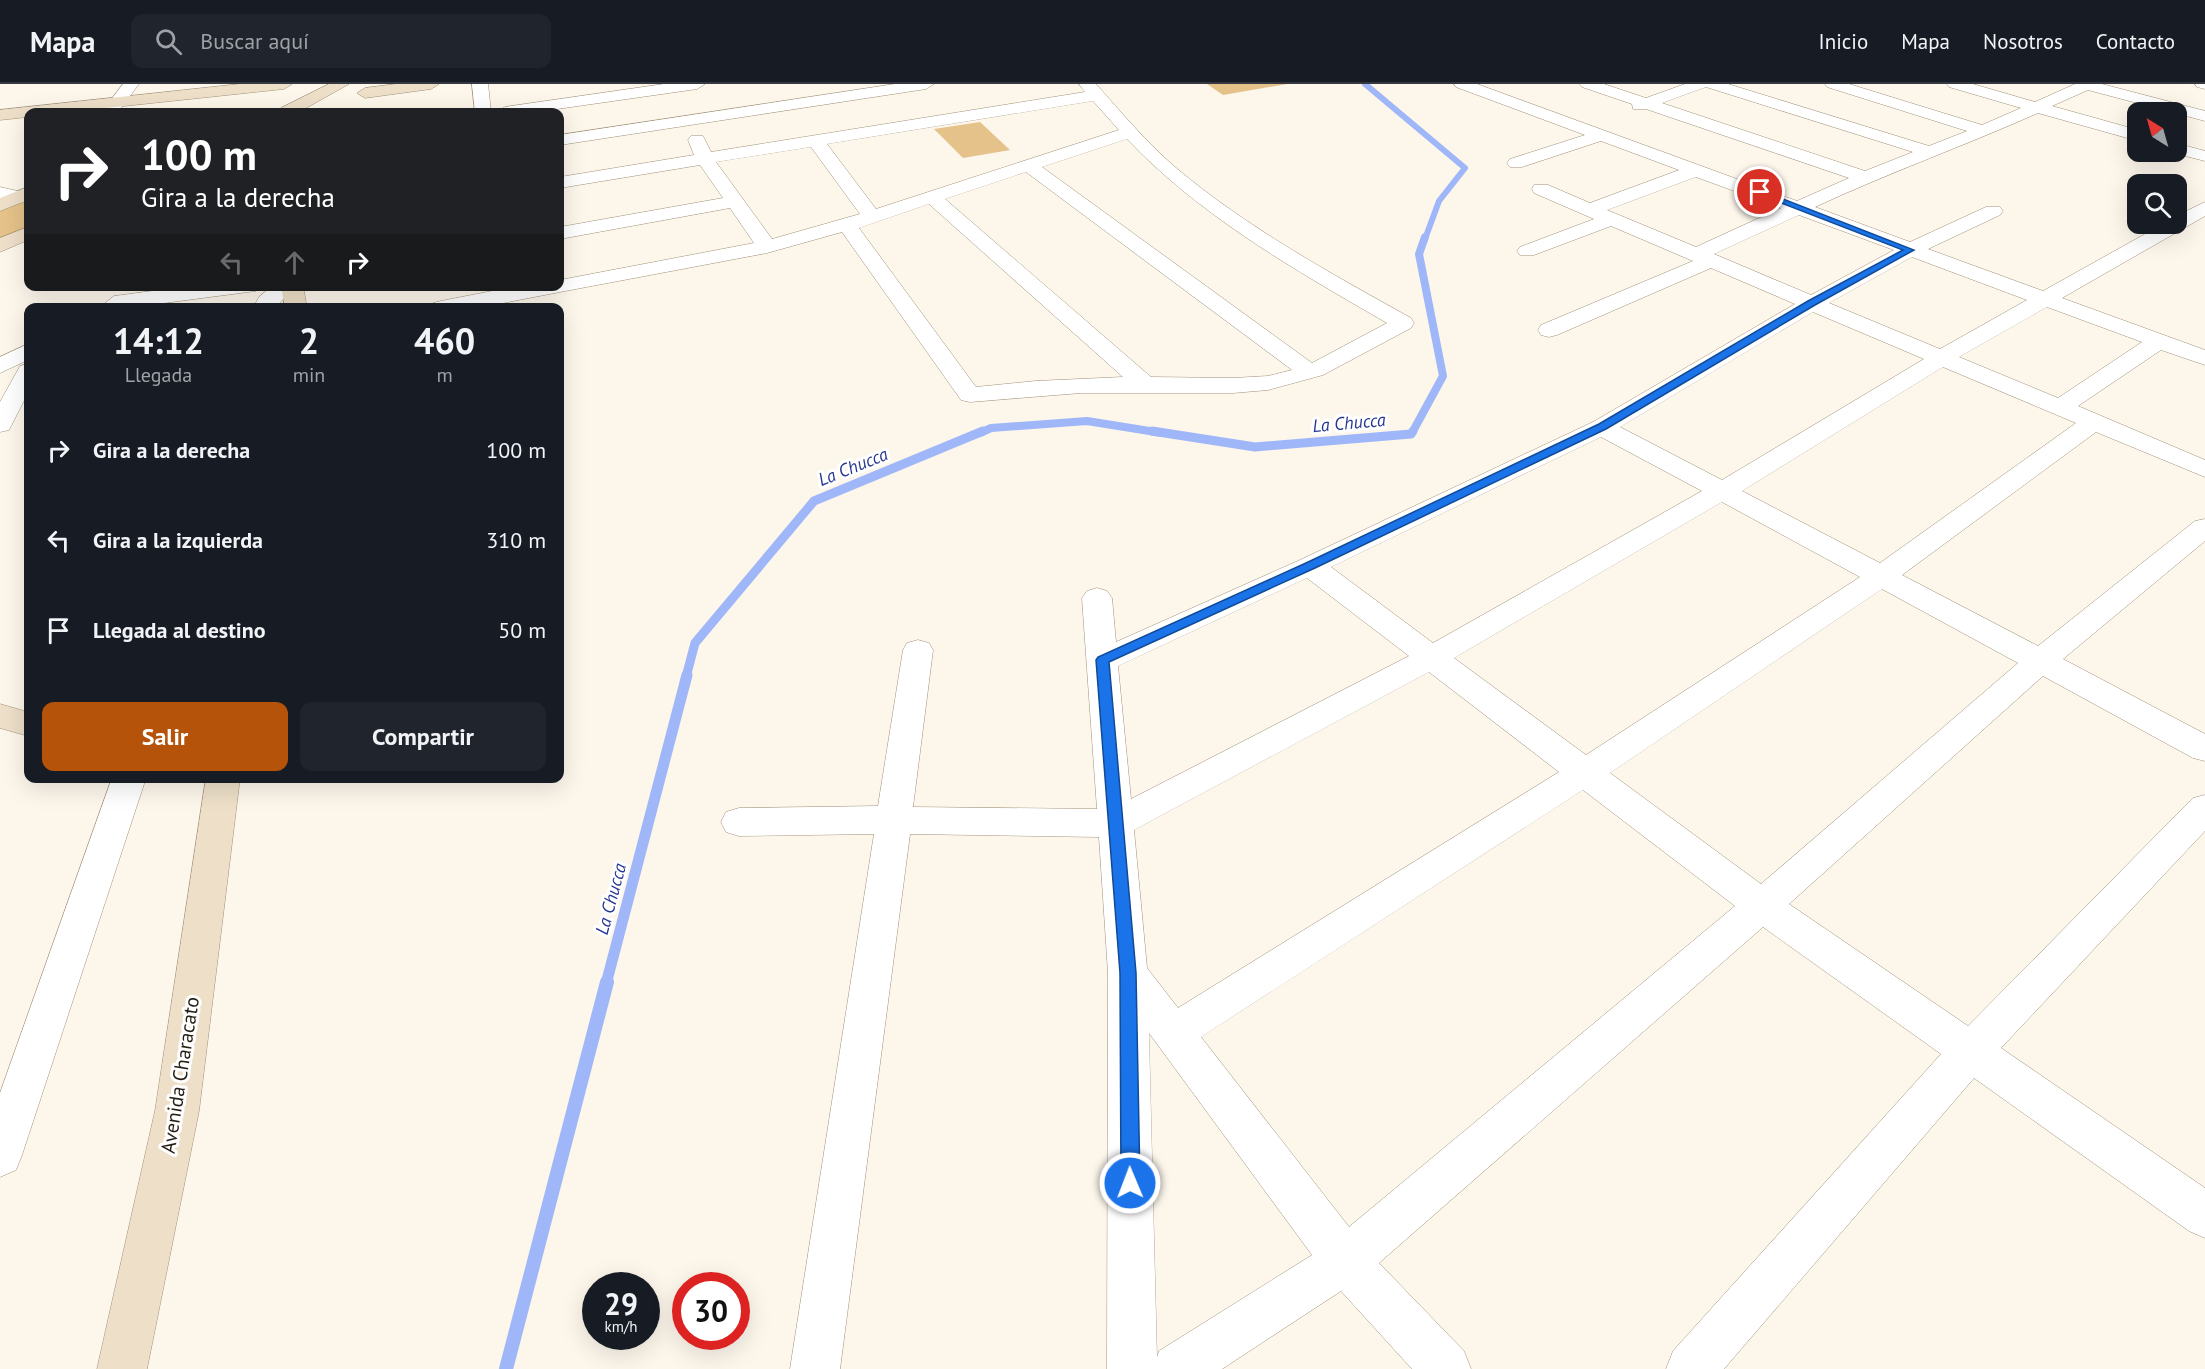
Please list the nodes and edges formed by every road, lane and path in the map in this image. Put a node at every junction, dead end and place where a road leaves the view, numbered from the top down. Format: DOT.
graph roads {
  1 [pos="131,84"];
  2 [pos="284,84"];
  3 [pos="341,84"];
  4 [pos="431,84"];
  5 [pos="480,84"];
  6 [pos="926,84"];
  7 [pos="1462,84"];
  8 [pos="1588,84"];
  9 [pos="1701,84"];
  10 [pos="1711,84"];
  11 [pos="1833,84"];
  12 [pos="1955,84"];
  13 [pos="2086,84"];
  14 [pos="687,85"];
  15 [pos="232,86"];
  16 [pos="266,86"];
  17 [pos="368,89"];
  18 [pos="1092,89"];
  19 [pos="850,90"];
  20 [pos="1645,104"];
  21 [pos="114,107"];
  22 [pos="2035,107"];
  23 [pos="218,108"];
  24 [pos="295,108"];
  25 [pos="359,108"];
  26 [pos="483,108"];
  27 [pos="532,108"];
  28 [pos="1622,111"];
  29 [pos="24,113"];
  30 [pos="0,115"];
  31 [pos="2205,116"];
  32 [pos="688,120"];
  33 [pos="1602,127"];
  34 [pos="876,130"];
  35 [pos="1983,130"];
  36 [pos="1130,132"];
  37 [pos="2127,133"];
  38 [pos="564,139"];
  39 [pos="815,140"];
  40 [pos="2187,150"];
  41 [pos="1930,152"];
  42 [pos="2205,156"];
  43 [pos="704,158"];
  44 [pos="1516,164"];
  45 [pos="1028,165"];
  46 [pos="1697,170"];
  47 [pos="1865,177"];
  48 [pos="564,181"];
  49 [pos="1541,189"];
  50 [pos="0,193"];
  51 [pos="24,195"];
  52 [pos="932,197"];
  53 [pos="735,201"];
  54 [pos="0,205"];
  55 [pos="1802,207"];
  56 [pos="2205,208"];
  57 [pos="1589,210"];
  58 [pos="1993,211"];
  59 [pos="872,217"];
  60 [pos="1611,219"];
  61 [pos="847,225"];
  62 [pos="564,232"];
  63 [pos="24,235"];
  64 [pos="0,246"];
  65 [pos="767,247"];
  66 [pos="1910,250"];
  67 [pos="1527,251"];
  68 [pos="1703,258"];
  69 [pos="564,285"];
  70 [pos="206,291"];
  71 [pos="279,291"];
  72 [pos="528,291"];
  73 [pos="2045,299"];
  74 [pos="119,303"];
  75 [pos="266,303"];
  76 [pos="467,303"];
  77 [pos="1812,303"];
  78 [pos="1549,330"];
  79 [pos="2158,341"];
  80 [pos="2199,349"];
  81 [pos="24,353"];
  82 [pos="1941,358"];
  83 [pos="0,366"];
  84 [pos="1308,371"];
  85 [pos="24,379"];
  86 [pos="1145,384"];
  87 [pos="2059,408"];
  88 [pos="2094,422"];
  89 [pos="0,425"];
  90 [pos="1602,427"];
  91 [pos="2205,469"];
  92 [pos="1724,490"];
  93 [pos="2205,526"];
  94 [pos="1310,566"];
  95 [pos="1880,577"];
  96 [pos="1097,598"];
  97 [pos="918,650"];
  98 [pos="1432,657"];
  99 [pos="1102,660"];
  100 [pos="2039,662"];
  101 [pos="0,716"];
  102 [pos="24,723"];
  103 [pos="2205,749"];
  104 [pos="1584,773"];
  105 [pos="127,783"];
  106 [pos="222,783"];
  107 [pos="2205,808"];
  108 [pos="893,819"];
  109 [pos="739,822"];
  110 [pos="1116,823"];
  111 [pos="1762,906"];
  112 [pos="1128,973"];
  113 [pos="1173,1033"];
  114 [pos="1970,1052"];
  115 [pos="0,1155"];
  116 [pos="2205,1215"];
  117 [pos="1345,1261"];
  118 [pos="122,1369"];
  119 [pos="815,1369"];
  120 [pos="1132,1369"];
  121 [pos="1177,1369"];
  122 [pos="1446,1369"];
  123 [pos="1691,1369"];
  1 -- 21 [label="street"];
  2 -- 16 [label="street"];
  3 -- 24 [label="street"];
  4 -- 17 [label="street"];
  5 -- 26 [label="street"];
  6 -- 19 [label="street"];
  7 -- 33 [label="street"];
  8 -- 20 [label="street"];
  9 -- 20 [label="street"];
  10 -- 41 [label="street"];
  11 -- 35 [label="street"];
  12 -- 22 [label="street"];
  13 -- 22 [label="street"];
  13 -- 31 [label="street"];
  14 -- 27 [label="street"];
  14 -- 32 [label="street"];
  15 -- 16 [label="street"];
  15 -- 21 [label="street"];
  16 -- 23 [label="street"];
  17 -- 25 [label="street"];
  18 -- 34 [label="street"];
  18 -- 36 [label="street"];
  19 -- 32 [label="street"];
  19 -- 34 [label="street"];
  20 -- 28 [label="street"];
  20 -- 47 [label="street"];
  22 -- 35 [label="street"];
  22 -- 37 [label="street"];
  29 -- 30 [label="street"];
  32 -- 38 [label="street"];
  32 -- 43 [label="street"];
  33 -- 44 [label="street"];
  33 -- 46 [label="street"];
  34 -- 39 [label="street"];
  35 -- 41 [label="street"];
  36 -- 45 [label="street"];
  36 -- 84 [label="street"];
  39 -- 43 [label="street"];
  39 -- 59 [label="street"];
  40 -- 42 [label="street"];
  41 -- 47 [label="street"];
  43 -- 48 [label="street"];
  43 -- 53 [label="street"];
  45 -- 52 [label="street"];
  45 -- 84 [label="street"];
  46 -- 55 [label="street"];
  46 -- 57 [label="street"];
  47 -- 55 [label="street"];
  49 -- 57 [label="street"];
  50 -- 51 [label="street"];
  51 -- 54 [label="street"];
  52 -- 59 [label="street"];
  52 -- 86 [label="street"];
  53 -- 62 [label="street"];
  53 -- 65 [label="street"];
  55 -- 66 [label="street"];
  55 -- 68 [label="street"];
  56 -- 73 [label="street"];
  57 -- 60 [label="street"];
  58 -- 66 [label="street"];
  59 -- 61 [label="street"];
  60 -- 67 [label="street"];
  60 -- 68 [label="street"];
  61 -- 65 [label="street"];
  61 -- 86 [label="street"];
  63 -- 64 [label="street"];
  65 -- 69 [label="street"];
  66 -- 73 [label="street"];
  66 -- 77 [label="street"];
  68 -- 77 [label="street"];
  68 -- 78 [label="street"];
  70 -- 74 [label="street"];
  71 -- 75 [label="street"];
  72 -- 76 [label="street"];
  73 -- 79 [label="street"];
  73 -- 82 [label="street"];
  77 -- 82 [label="street"];
  77 -- 90 [label="street"];
  79 -- 80 [label="street"];
  79 -- 87 [label="street"];
  81 -- 83 [label="street"];
  82 -- 87 [label="street"];
  82 -- 92 [label="street"];
  84 -- 86 [label="street"];
  85 -- 89 [label="street"];
  87 -- 88 [label="street"];
  88 -- 91 [label="street"];
  88 -- 95 [label="street"];
  90 -- 92 [label="street"];
  90 -- 94 [label="street"];
  92 -- 95 [label="street"];
  92 -- 98 [label="street"];
  93 -- 100 [label="street"];
  94 -- 98 [label="street"];
  94 -- 99 [label="street"];
  95 -- 100 [label="street"];
  95 -- 104 [label="street"];
  96 -- 99 [label="street"];
  97 -- 108 [label="street"];
  98 -- 104 [label="street"];
  98 -- 110 [label="street"];
  99 -- 110 [label="street"];
  100 -- 103 [label="street"];
  100 -- 111 [label="street"];
  101 -- 102 [label="street"];
  104 -- 111 [label="street"];
  104 -- 113 [label="street"];
  105 -- 115 [label="street"];
  106 -- 118 [label="street, Avenida Characato"];
  107 -- 114 [label="street"];
  108 -- 109 [label="street"];
  108 -- 110 [label="street"];
  108 -- 119 [label="street"];
  110 -- 112 [label="street"];
  111 -- 114 [label="street"];
  111 -- 117 [label="street"];
  112 -- 113 [label="street"];
  112 -- 120 [label="street"];
  113 -- 117 [label="street"];
  114 -- 116 [label="street"];
  114 -- 123 [label="street"];
  117 -- 121 [label="street"];
  117 -- 122 [label="street"];
}
